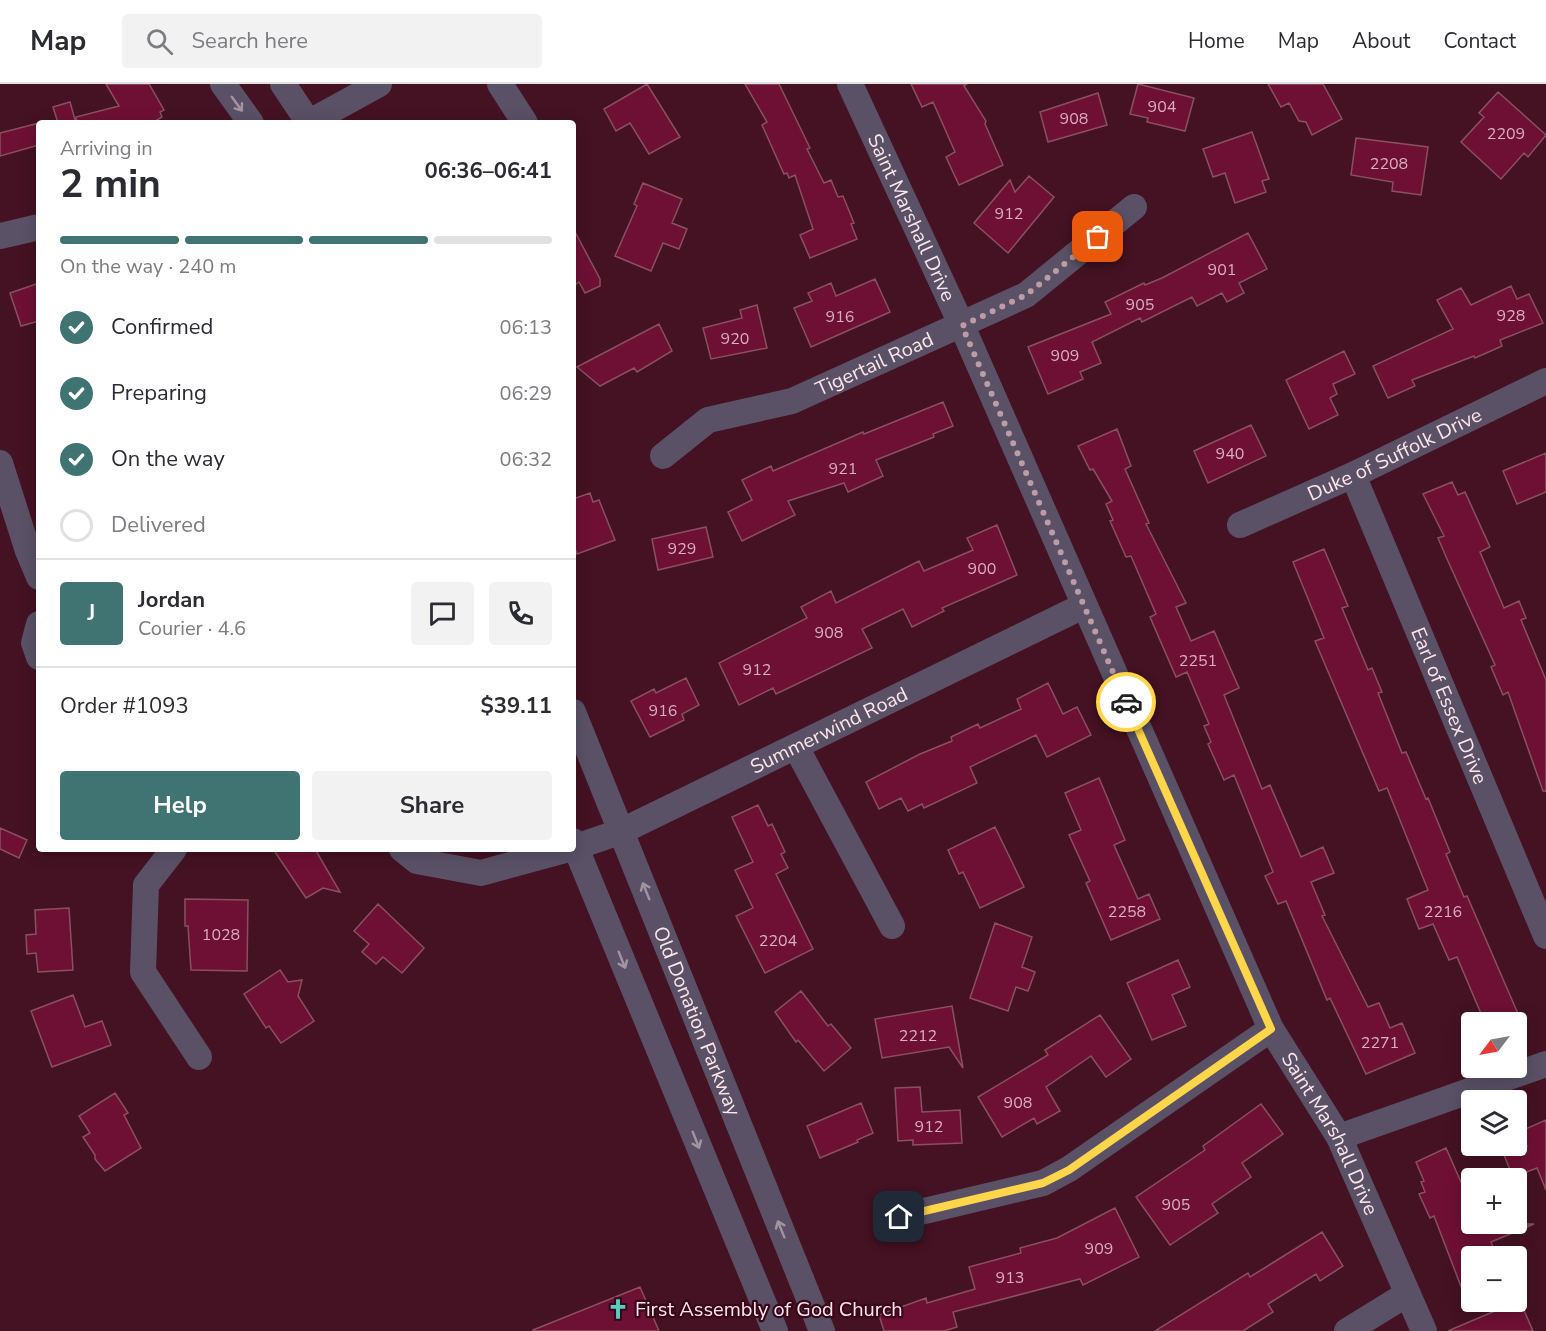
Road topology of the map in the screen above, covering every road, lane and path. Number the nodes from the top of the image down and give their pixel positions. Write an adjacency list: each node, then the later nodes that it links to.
1 (223, 84): 6 (street, one-way to 6)
2 (283, 84): 7 (street)
3 (379, 84): 8 (street)
4 (500, 84): 9 (street)
5 (849, 84): 13 (street, Saint Marshall Drive)
6 (249, 120)
7 (307, 120)
8 (314, 120)
9 (523, 120)
10 (1134, 207): 13 (street, Tigertail Road)
11 (36, 228): 12 (street)
12 (0, 236)
13 (962, 326): 15 (street, Tigertail Road); 20 (street, Saint Marshall Drive)
14 (1546, 381): 17 (street, Duke of Suffolk Drive)
15 (663, 456)
16 (0, 463): 19 (street)
17 (1353, 475): 18 (street, Duke of Suffolk Drive); 30 (street, Earl of Essex Drive)
18 (1240, 525)
19 (36, 570)
20 (1083, 606): 22 (street, Summerwind Road); 31 (street, Saint Marshall Drive)
21 (576, 719): 23 (street, Old Donation Parkway)
22 (796, 747): 23 (street, Summerwind Road); 29 (street)
23 (622, 831): 24 (street, Summerwind Road); 38 (street, Old Donation Parkway, one-way to 23)
24 (576, 845)
25 (172, 852): 32 (street)
26 (406, 852): 27 (street, Summerwind Road)
27 (553, 852)
28 (575, 852): 37 (street, one-way to 37)
29 (892, 926)
30 (1546, 936)
31 (1271, 1029): 34 (street, Saint Marshall Drive); 35 (street)
32 (199, 1057)
33 (1546, 1064): 34 (street)
34 (1339, 1137): 36 (street, Saint Marshall Drive)
35 (899, 1217)
36 (1407, 1294): 39 (street); 40 (street, Saint Marshall Drive)
37 (775, 1331)
38 (822, 1331)
39 (1347, 1331)
40 (1424, 1331)

